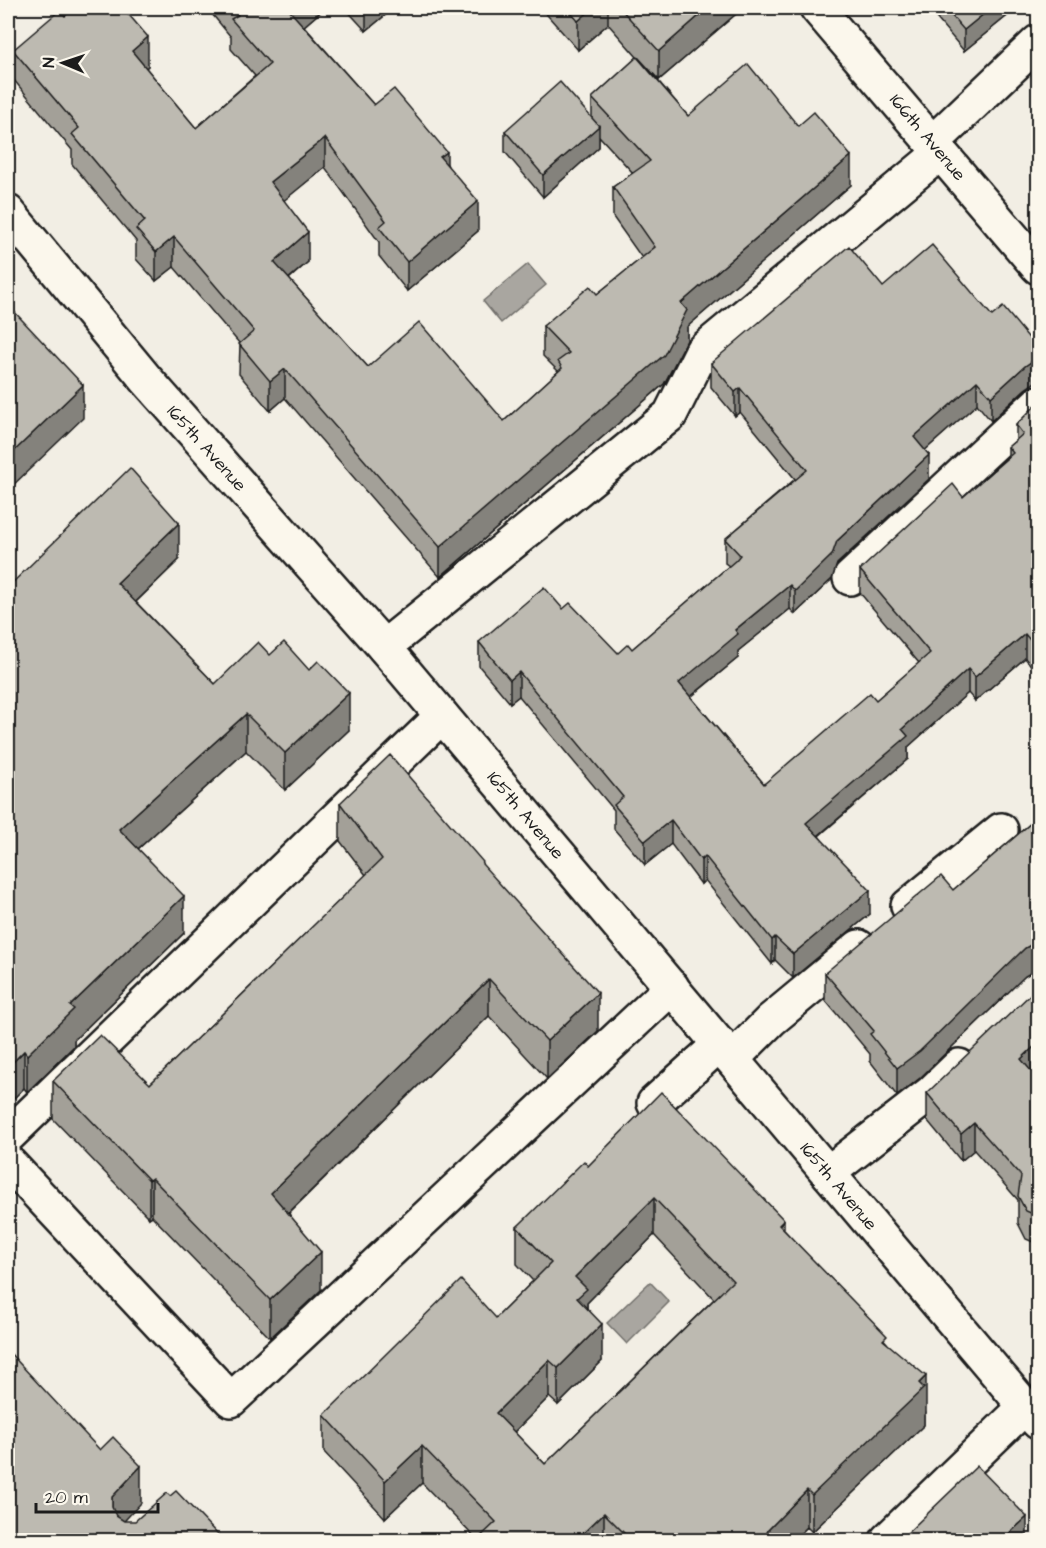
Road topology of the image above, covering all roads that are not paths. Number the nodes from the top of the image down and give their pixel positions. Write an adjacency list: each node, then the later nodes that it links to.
1 (817, 8): 3 (street, 166th Avenue)
2 (1038, 42): 3 (street)
3 (936, 148): 5 (street, 166th Avenue); 8 (street)
4 (8, 212): 8 (street, 165th Avenue)
5 (1038, 267)
6 (1038, 403): 7 (street)
7 (850, 578)
8 (384, 647): 9 (street, 165th Avenue)
9 (442, 716): 11 (street, 165th Avenue); 15 (street)
10 (1001, 830): 13 (street)
11 (672, 987): 13 (street, 165th Avenue); 16 (street)
12 (982, 1044): 17 (street)
13 (726, 1052): 14 (street); 17 (street, 165th Avenue)
14 (654, 1103)
15 (8, 1136)
16 (8, 1162)
17 (828, 1173): 18 (street, 165th Avenue)
18 (1032, 1415): 19 (street)
19 (887, 1540)

